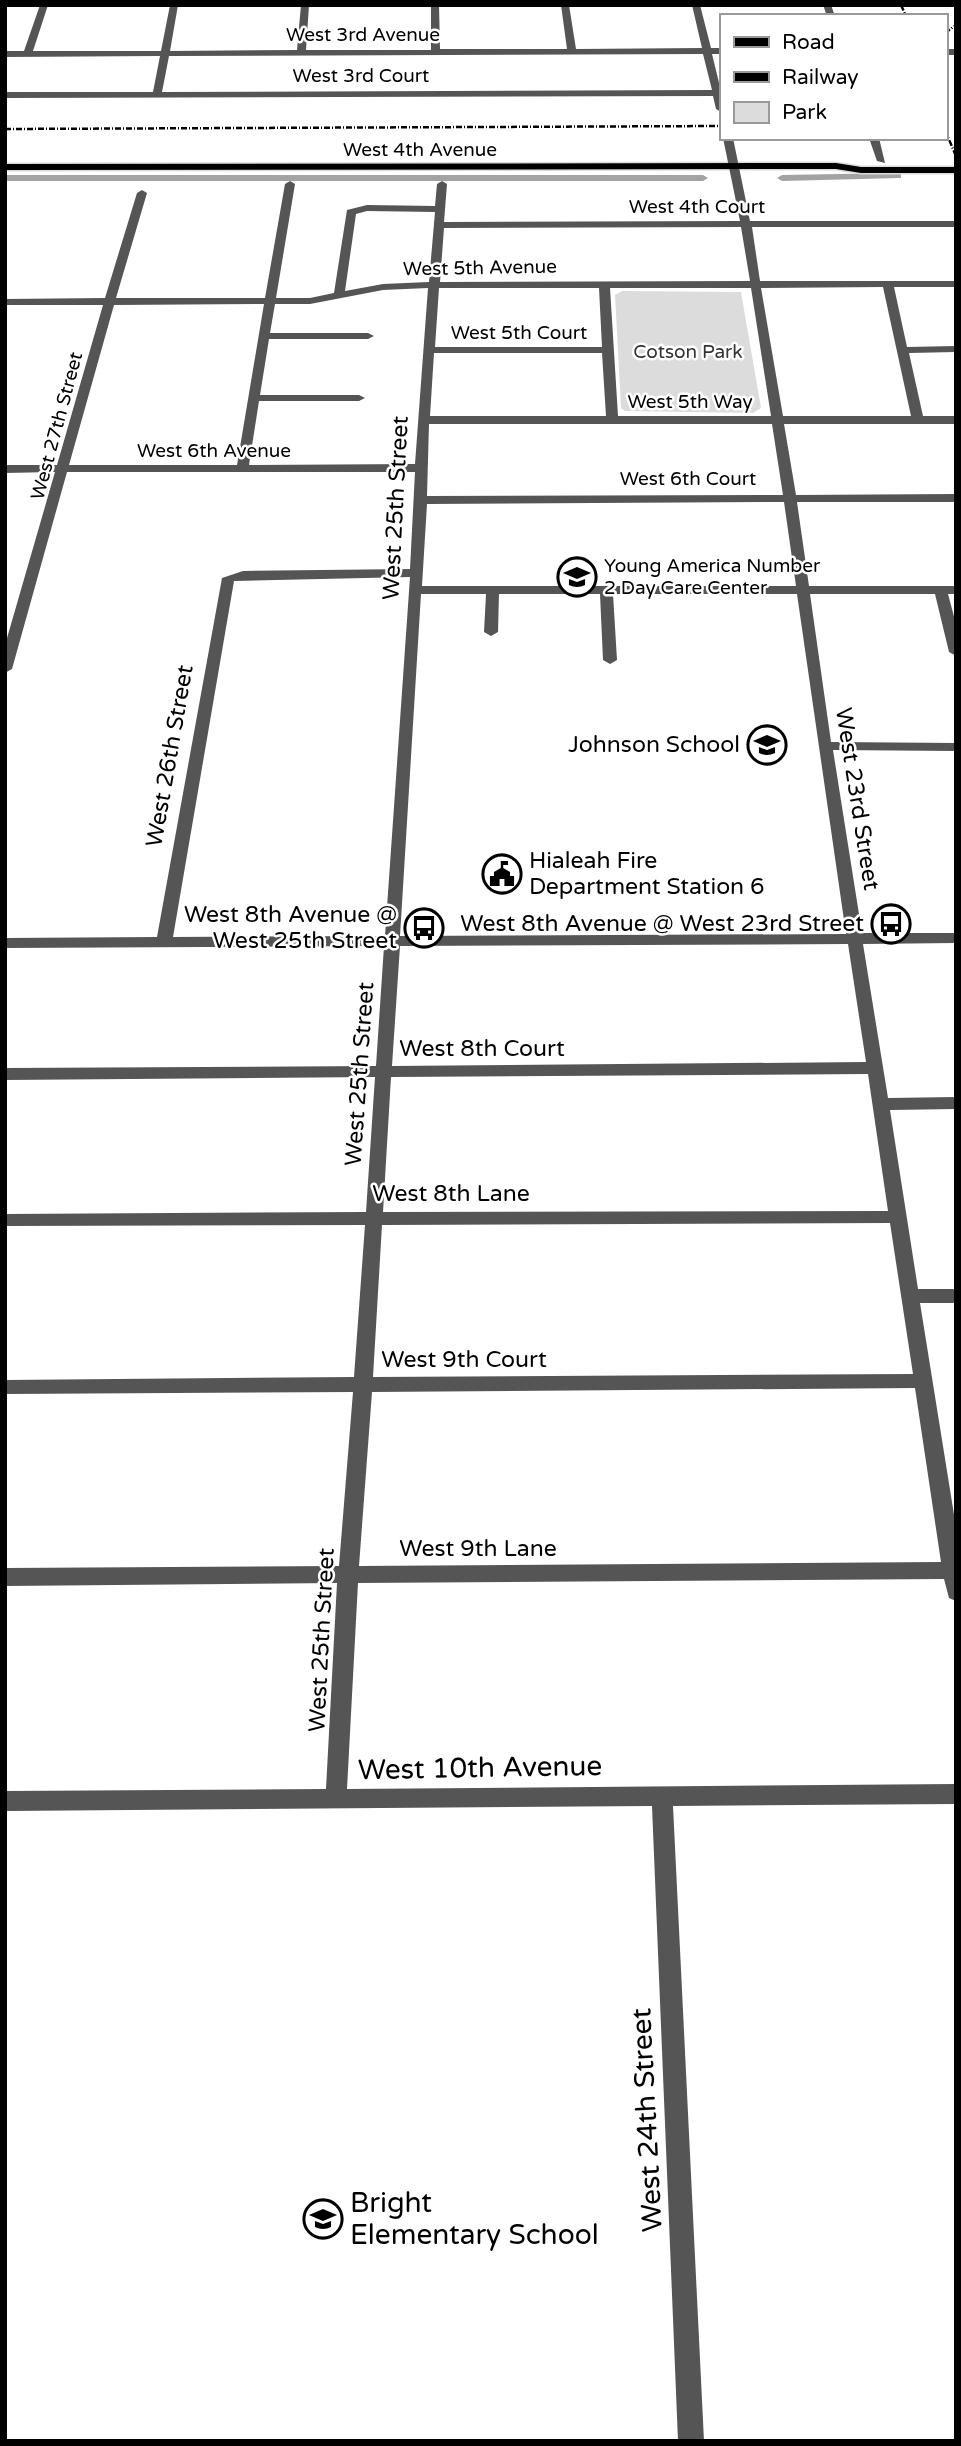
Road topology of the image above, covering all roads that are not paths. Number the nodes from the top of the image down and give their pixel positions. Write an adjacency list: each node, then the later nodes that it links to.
1 (44, 5): 13 (street)
2 (174, 5): 14 (street)
3 (304, 5): 10 (street)
4 (435, 5): 11 (street)
5 (565, 5): 9 (street)
6 (696, 5): 7 (street)
7 (707, 51): 8 (street, West 3rd Avenue); 9 (street, West 3rd Avenue); 15 (street)
8 (720, 51)
9 (572, 52): 11 (street, West 3rd Avenue)
10 (301, 53): 11 (street, West 3rd Avenue); 14 (street, West 3rd Avenue)
11 (436, 53)
12 (5, 54): 13 (street, West 3rd Avenue)
13 (29, 54): 14 (street, West 3rd Avenue)
14 (164, 54): 16 (street)
15 (717, 93): 16 (street, West 3rd Court); 18 (street)
16 (157, 94): 17 (street, West 3rd Court)
17 (5, 95)
18 (720, 105)
19 (728, 140): 23 (street, West 23rd Street)
20 (875, 140): 22 (street)
21 (956, 159): 22 (main road, West 4th Avenue)
22 (882, 161): 24 (main road, West 4th Avenue)
23 (735, 166): 24 (main road, West 4th Avenue); 25 (main road, West 4th Avenue); 32 (street, West 23rd Street)
24 (836, 166): 26 (main road, West 4th Avenue)
25 (5, 167)
26 (956, 170)
27 (290, 184): 39 (street)
28 (442, 184): 30 (street, West 25th Street)
29 (142, 193): 41 (street, West 27th Street)
30 (439, 217): 32 (street, West 4th Court); 35 (street, West 25th Street); 38 (street, West 4th Court)
31 (956, 224): 32 (street, West 4th Court)
32 (746, 225): 37 (street, West 23rd Street)
33 (888, 284): 34 (street, West 5th Avenue); 37 (street, West 5th Avenue); 47 (street)
34 (956, 284)
35 (435, 285): 36 (street, West 5th Avenue); 38 (street, West 5th Avenue); 45 (street, West 25th Street)
36 (604, 285): 37 (street, West 5th Avenue); 46 (street)
37 (755, 285): 51 (street, West 23rd Street)
38 (339, 295): 39 (street, West 5th Avenue)
39 (271, 301): 41 (street, West 5th Avenue); 42 (street)
40 (5, 302): 41 (street, West 5th Avenue)
41 (108, 302): 57 (street, West 27th Street)
42 (265, 336): 43 (street); 48 (street)
43 (368, 336)
44 (956, 349): 47 (street)
45 (430, 350): 46 (street, West 5th Court); 54 (street, West 25th Street)
46 (608, 350): 50 (street)
47 (902, 350): 52 (street)
48 (255, 397): 49 (street); 58 (street)
49 (359, 398)
50 (612, 419): 51 (street, West 5th Way); 54 (street, West 5th Way)
51 (777, 419): 52 (street, West 5th Way); 59 (street, West 23rd Street)
52 (918, 420): 53 (street, West 5th Way)
53 (956, 420)
54 (424, 421): 55 (street, West 25th Street)
55 (423, 468): 58 (street, West 6th Avenue); 61 (street, West 25th Street)
56 (5, 469): 57 (street, West 6th Avenue)
57 (64, 469): 58 (street, West 6th Avenue); 72 (street, West 27th Street)
58 (242, 469)
59 (790, 498): 60 (street, West 6th Court); 61 (street, West 6th Court); 63 (street, West 23rd Street)
60 (956, 498)
61 (421, 500): 62 (street, West 25th Street)
62 (416, 573): 64 (street, West 25th Street); 79 (street, West 26th Street)
63 (803, 589): 66 (street); 67 (street); 73 (street, West 23rd Street)
64 (414, 590): 65 (street); 77 (street, West 25th Street)
65 (493, 590): 66 (street); 69 (street)
66 (606, 590): 71 (street)
67 (941, 590): 68 (street); 70 (street)
68 (956, 590)
69 (491, 632)
70 (956, 652)
71 (610, 660)
72 (5, 668)
73 (825, 746): 74 (street); 75 (street, West 23rd Street)
74 (956, 747)
75 (856, 938): 76 (street); 77 (street); 80 (street, West 23rd Street)
76 (956, 938)
77 (392, 942): 79 (street); 81 (street, West 25th Street)
78 (5, 943): 79 (street)
79 (164, 943)
80 (874, 1068): 81 (street, West 8th Court); 84 (street, West 23rd Street)
81 (382, 1072): 82 (street, West 8th Court); 86 (street, West 25th Street)
82 (5, 1074)
83 (956, 1103): 84 (street)
84 (880, 1104): 85 (street, West 23rd Street)
85 (897, 1217): 86 (street, West 8th Lane); 88 (street, West 23rd Street)
86 (374, 1219): 87 (street, West 8th Lane); 91 (street, West 25th Street)
87 (5, 1220)
88 (909, 1296): 89 (street); 90 (street, West 23rd Street)
89 (956, 1296)
90 (922, 1381): 91 (street, West 9th Court); 93 (street, West 23rd Street)
91 (363, 1385): 92 (street, West 9th Court); 94 (street, West 25th Street)
92 (5, 1387)
93 (952, 1570): 94 (street, West 9th Lane); 96 (street, West 23rd Street)
94 (348, 1574): 95 (street, West 9th Lane); 99 (street, West 25th Street)
95 (5, 1577)
96 (956, 1592)
97 (956, 1794): 98 (street, West 10th Avenue)
98 (662, 1796): 99 (street, West 10th Avenue); 101 (street, West 24th Street)
99 (336, 1800): 100 (street, West 10th Avenue)
100 (6, 1803)
101 (691, 2441)

